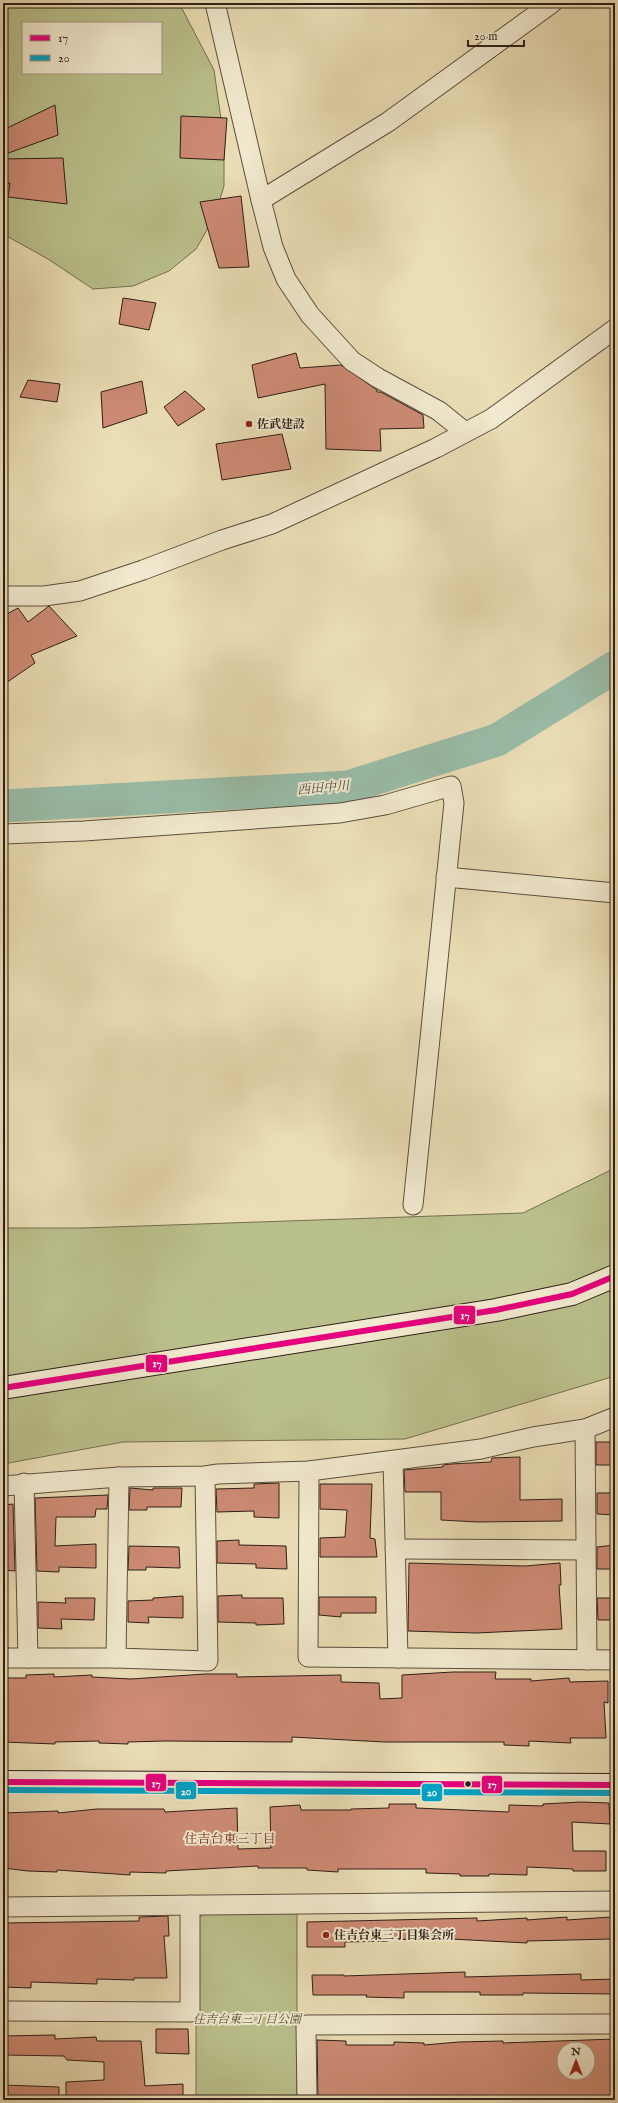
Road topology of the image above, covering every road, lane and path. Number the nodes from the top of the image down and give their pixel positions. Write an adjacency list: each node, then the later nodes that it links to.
1 (215, 3): 3 (street)
2 (552, 3): 3 (street)
3 (261, 200): 5 (street)
4 (615, 329): 5 (street)
5 (465, 432): 6 (street)
6 (3, 596)
7 (3, 834): 8 (street)
8 (446, 877): 9 (street); 10 (street)
9 (615, 892)
10 (414, 1205)
11 (615, 1276): 12 (street)
12 (3, 1388)
13 (615, 1417): 14 (street)
14 (585, 1429): 15 (street); 22 (street)
15 (392, 1461): 16 (street); 21 (street)
16 (310, 1471): 17 (street); 26 (street)
17 (206, 1476): 18 (street); 25 (street)
18 (119, 1477): 19 (street); 25 (street)
19 (24, 1483): 20 (street); 24 (street)
20 (3, 1486)
21 (395, 1549): 22 (street); 26 (street)
22 (585, 1550): 27 (street)
23 (3, 1658): 24 (street)
24 (28, 1658): 25 (street)
25 (116, 1658)
26 (398, 1658): 27 (street)
27 (587, 1660): 28 (street)
28 (615, 1660)
29 (3, 1782): 30 (street)
30 (615, 1785)
31 (615, 1901): 32 (street)
32 (190, 1905): 33 (street); 34 (street)
33 (3, 1907)
34 (3, 2011)
35 (615, 2024): 36 (street)
36 (307, 2100)

